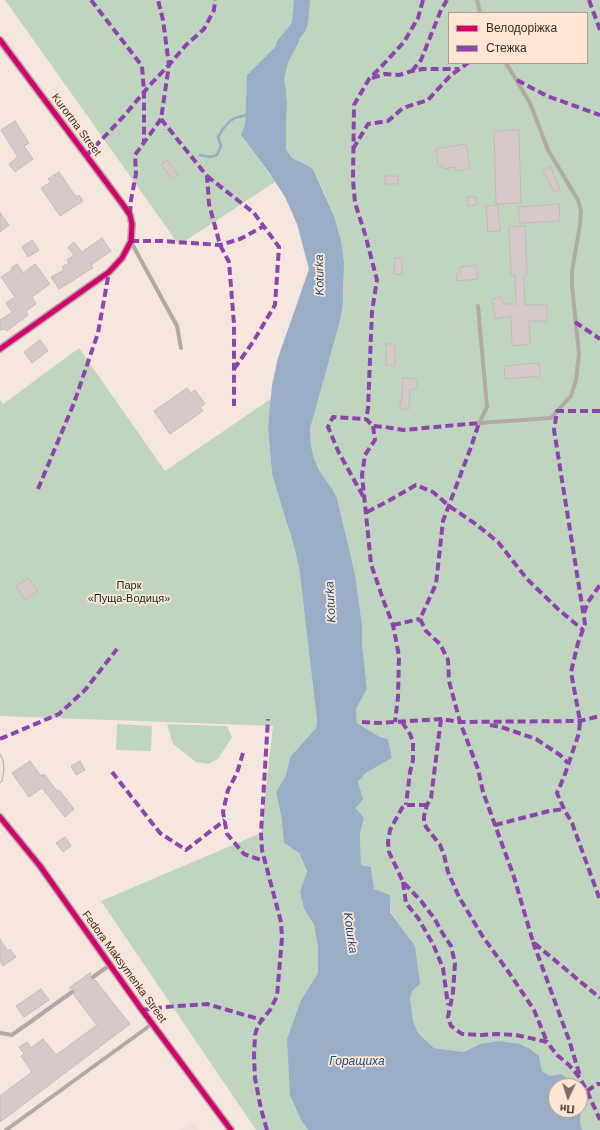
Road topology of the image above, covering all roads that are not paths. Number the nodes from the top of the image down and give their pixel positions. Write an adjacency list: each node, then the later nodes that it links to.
1 (476, 0): 2 (lane)
2 (480, 12)
3 (0, 40): 5 (street, Kurortna Street)
4 (507, 64): 6 (lane)
5 (131, 241): 7 (lane); 8 (street)
6 (478, 306)
7 (181, 348)
8 (0, 349)
9 (0, 817): 10 (street, Fedora Maksymenka Street)
10 (110, 965): 11 (lane); 13 (street, Fedora Maksymenka Street)
11 (93, 977)
12 (72, 992): 14 (lane)
13 (152, 1023): 15 (lane); 16 (street, Fedora Maksymenka Street)
14 (0, 1033)
15 (6, 1130)
16 (231, 1130)

